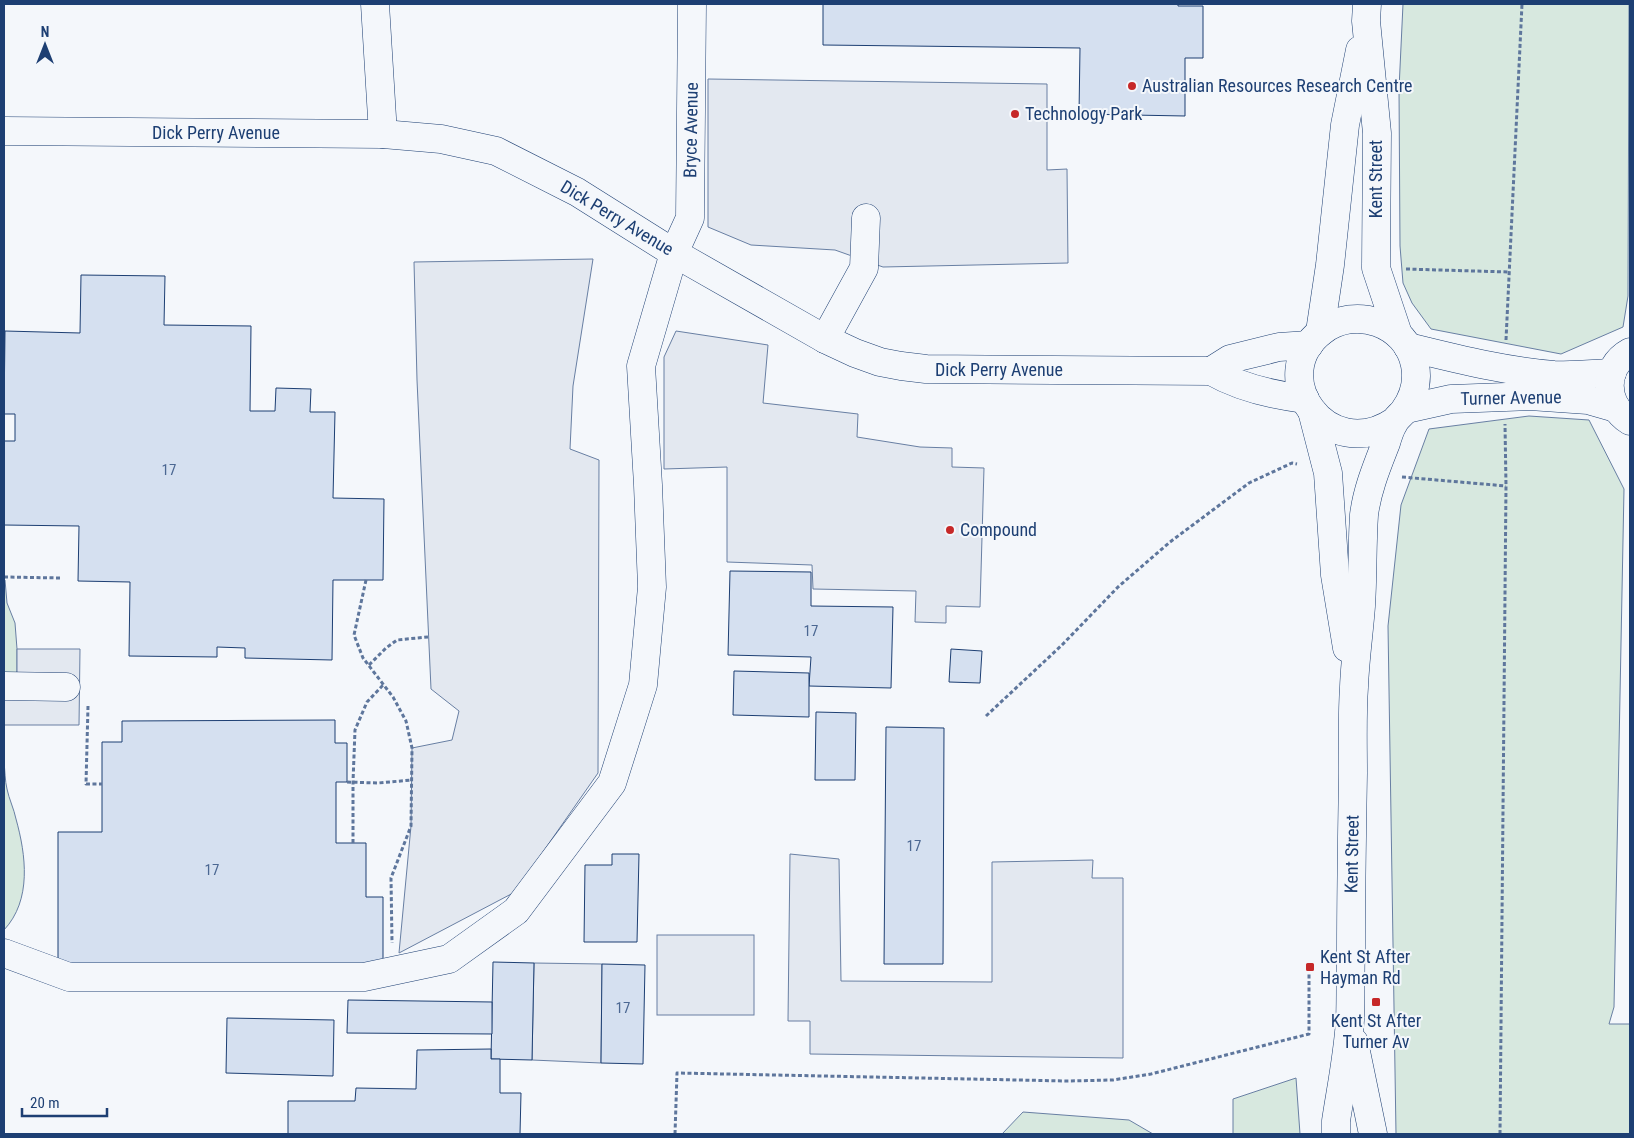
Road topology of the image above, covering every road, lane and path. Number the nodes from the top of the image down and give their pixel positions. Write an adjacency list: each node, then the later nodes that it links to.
1 (375, 4): 6 (street)
2 (692, 4): 8 (street, Bryce Avenue)
3 (1522, 4): 10 (path)
4 (1366, 12): 9 (street, Kent Street); 12 (street, Kent Street)
5 (4, 131): 6 (street, Dick Perry Avenue)
6 (383, 134): 8 (street, Dick Perry Avenue)
7 (866, 218): 11 (street)
8 (674, 253): 11 (street, Dick Perry Avenue); 39 (street, Bryce Avenue)
9 (1376, 268): 10 (path); 13 (street, Kent Street)
10 (1508, 272): 15 (path)
11 (825, 339): 16 (street, Dick Perry Avenue)
12 (1315, 339): 13 (street); 16 (street); 19 (street)
13 (1403, 340): 15 (street, Turner Avenue); 20 (street)
14 (1630, 352): 17 (street)
15 (1505, 369): 17 (street, Turner Avenue)
16 (1211, 371): 19 (street, Dick Perry Avenue)
17 (1612, 373): 21 (street)
18 (1504, 397): 20 (street, Turner Avenue); 21 (street, Turner Avenue); 45 (path)
19 (1308, 405): 20 (street); 30 (street, Kent Street)
20 (1400, 415): 30 (street, Kent Street)
21 (1623, 415)
22 (1292, 463): 32 (path)
23 (4, 577): 24 (path)
24 (61, 578)
25 (366, 580): 27 (path)
26 (428, 637): 27 (path)
27 (369, 666): 28 (path)
28 (384, 684): 33 (path); 35 (path)
29 (4, 686): 31 (street)
30 (1354, 687): 41 (street, Kent Street)
31 (77, 694): 36 (path)
32 (986, 716)
33 (412, 780): 35 (path); 39 (path)
34 (347, 782): 35 (path)
35 (353, 782): 37 (path)
36 (102, 784)
37 (353, 843)
38 (4, 953): 39 (street, Bryce Avenue)
39 (386, 972)
40 (1308, 973): 42 (path)
41 (1350, 1021): 43 (street, Kent Street); 44 (street, Kent Street)
42 (675, 1134)
43 (1336, 1134)
44 (1373, 1134)
45 (1500, 1134)

